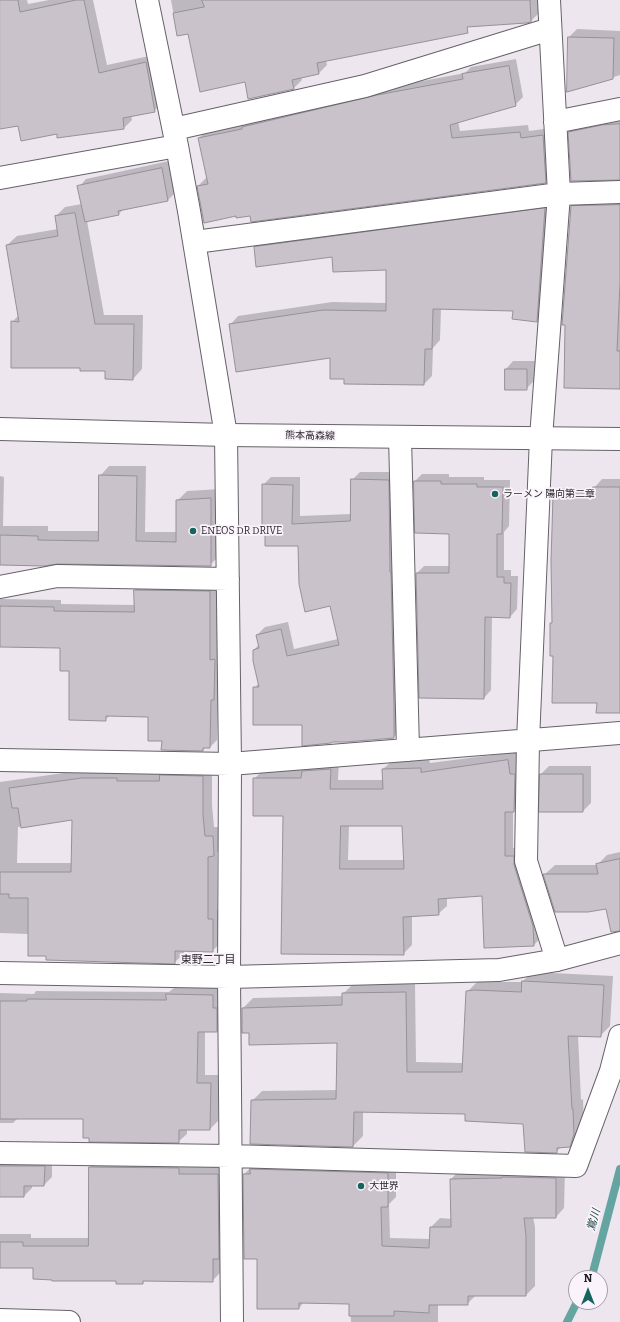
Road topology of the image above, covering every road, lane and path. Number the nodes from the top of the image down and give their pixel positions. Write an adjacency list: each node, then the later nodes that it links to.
1 (147, 0): 6 (street)
2 (549, 0): 3 (street)
3 (550, 29): 5 (street); 6 (street)
4 (620, 109): 5 (street)
5 (555, 122): 9 (street)
6 (176, 138): 7 (street); 10 (street)
7 (0, 178)
8 (620, 192): 9 (street)
9 (558, 194): 10 (street); 14 (street)
10 (195, 242): 12 (street)
11 (0, 429): 12 (street, 熊本高森線)
12 (226, 435): 13 (street, 熊本高森線); 16 (street)
13 (400, 437): 14 (street, 熊本高森線); 20 (street)
14 (541, 438): 15 (street, 熊本高森線); 19 (street)
15 (620, 438)
16 (228, 579): 17 (street); 22 (street)
17 (0, 587)
18 (620, 733): 19 (street)
19 (528, 741): 20 (street); 24 (street)
20 (408, 750): 22 (street)
21 (0, 760): 22 (street)
22 (230, 764): 26 (street)
23 (620, 943): 24 (street)
24 (557, 960): 26 (street)
25 (0, 973): 26 (street)
26 (229, 977): 29 (street)
27 (620, 1036): 29 (street)
28 (0, 1152): 29 (street)
29 (231, 1156): 32 (street)
30 (13, 1321): 31 (street)
31 (69, 1322)
32 (232, 1322)

